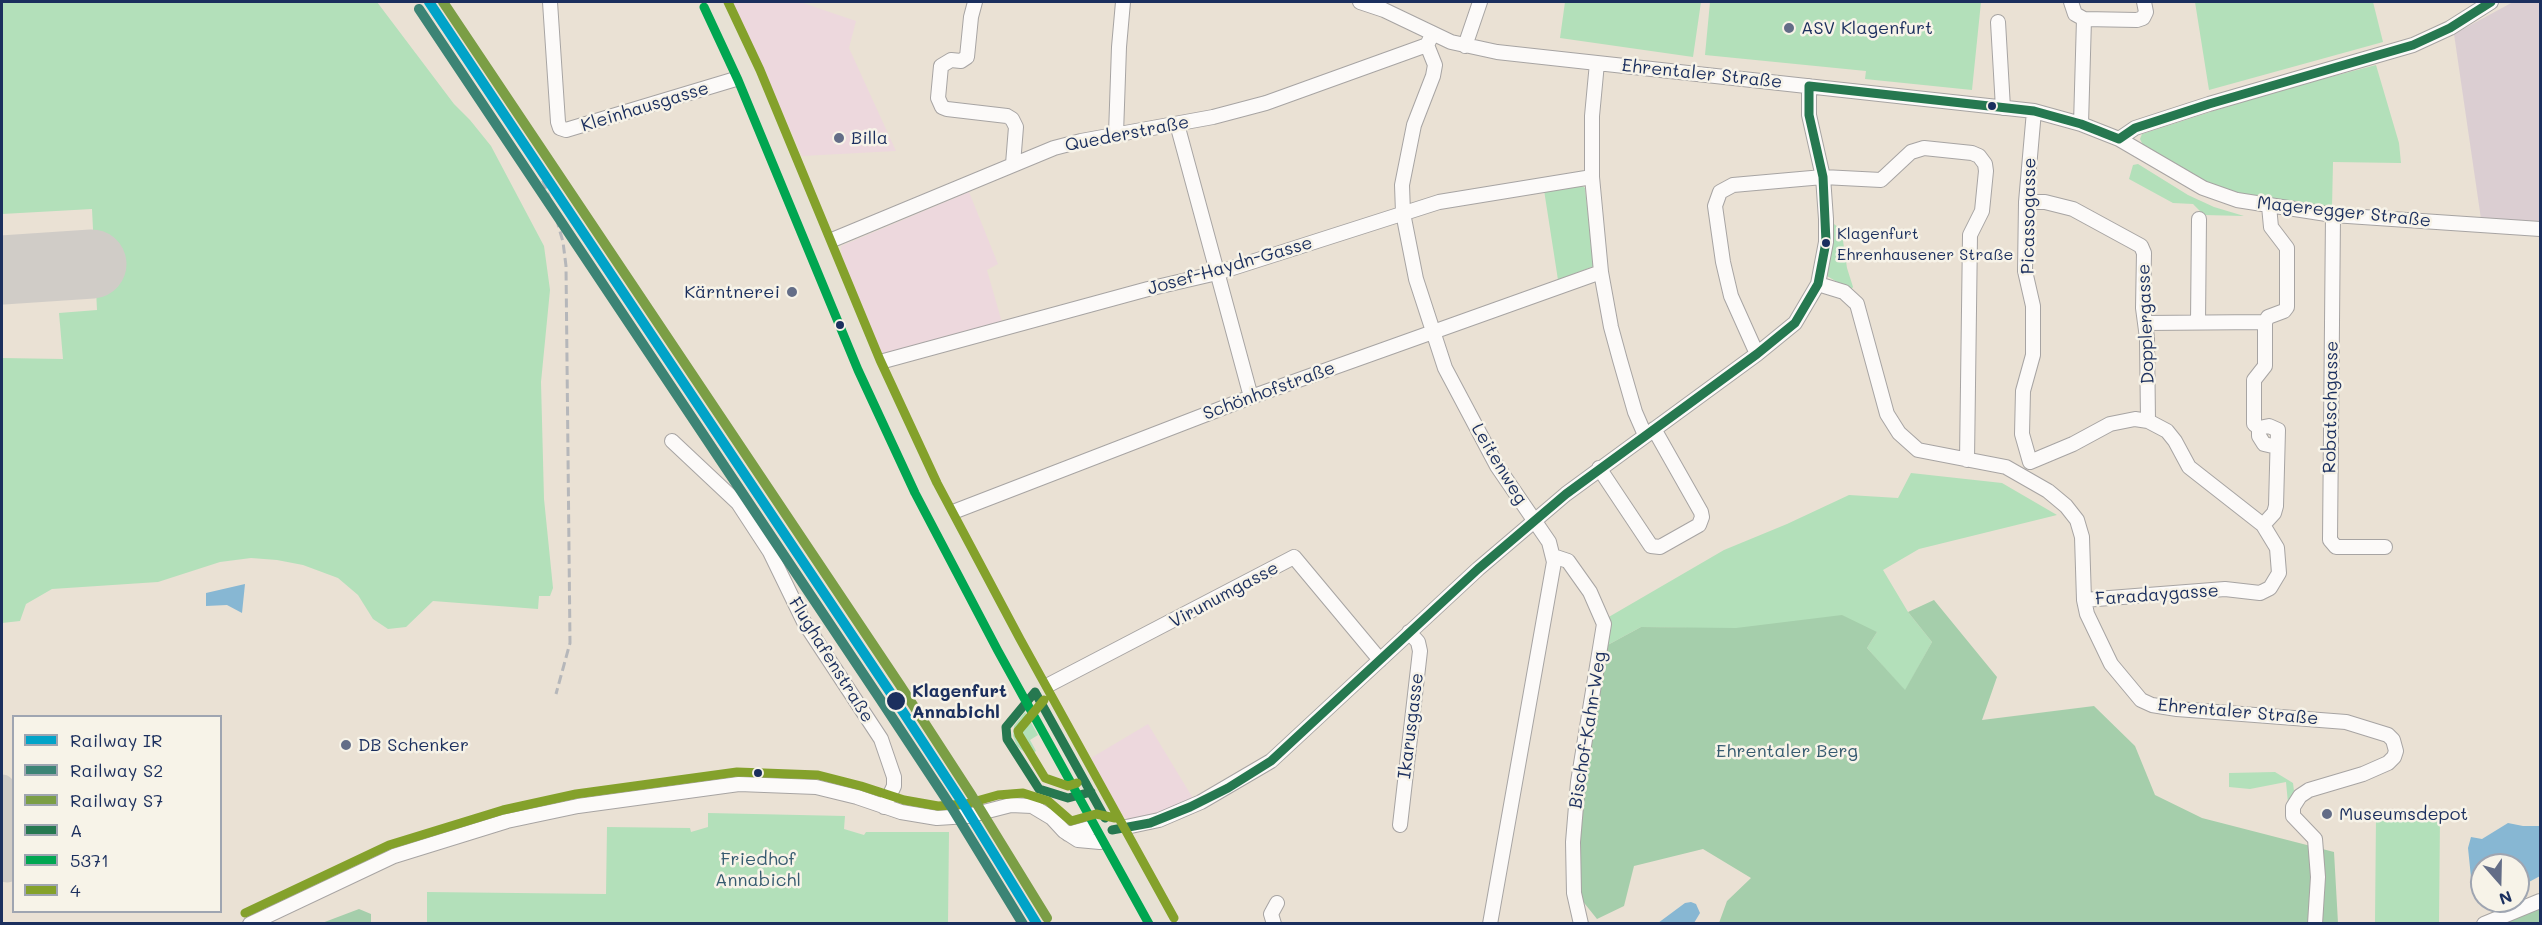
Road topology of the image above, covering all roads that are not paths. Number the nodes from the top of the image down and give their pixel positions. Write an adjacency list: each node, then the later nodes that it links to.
1 (550, 2): 15 (street, Kleinhausgasse)
2 (715, 2): 15 (main road)
3 (975, 2): 23 (street)
4 (1123, 2): 21 (street)
5 (1360, 2): 12 (street, Ehrentaler Straße)
6 (1480, 2): 13 (street)
7 (2071, 2): 10 (street)
8 (2145, 2): 10 (street)
9 (2491, 2): 22 (street)
10 (2084, 19): 20 (street)
11 (1998, 21): 17 (street)
12 (1430, 39): 13 (street, Ehrentaler Straße); 19 (street, Quederstraße); 28 (street, Leitenweg)
13 (1465, 46): 14 (street, Ehrentaler Straße)
14 (1597, 63): 16 (street, Ehrentaler Straße); 24 (street)
15 (749, 75): 32 (main road)
16 (1809, 86): 17 (street, Mageregger Straße); 25 (street)
17 (2003, 108): 18 (street, Mageregger Straße)
18 (2034, 111): 20 (street, Mageregger Straße); 26 (street, Picassogasse)
19 (1177, 124): 21 (street, Quederstraße); 34 (street)
20 (2081, 124): 22 (street, Mageregger Straße)
21 (1116, 134): 23 (street, Quederstraße)
22 (2119, 139): 27 (street, Mageregger Straße)
23 (1013, 164): 32 (street, Quederstraße)
24 (1592, 177): 28 (street, Josef-Haydn-Gasse); 33 (street)
25 (1823, 177): 35 (street); 40 (street); 46 (street)
26 (2026, 202): 38 (street, Dopplergasse); 47 (street, Picassogasse)
27 (2269, 206): 29 (street, Mageregger Straße); 37 (street)
28 (1403, 213): 34 (street, Josef-Haydn-Gasse); 39 (street, Leitenweg)
29 (2333, 215): 31 (street, Mageregger Straße); 53 (street, Robatschgasse)
30 (2199, 219): 36 (street)
31 (2541, 229)
32 (820, 245): 41 (main road)
33 (1601, 272): 39 (street, Schönhofstraße); 44 (street)
34 (1217, 273): 41 (street, Josef-Haydn-Gasse); 42 (street)
35 (1818, 284): 40 (street); 46 (street, Ehrentaler Straße)
36 (2198, 322): 37 (street); 38 (street)
37 (2265, 322): 52 (street)
38 (2146, 323): 43 (street, Dopplergasse)
39 (1432, 331): 42 (street, Schönhofstraße); 51 (street, Leitenweg)
40 (1757, 354): 44 (street)
41 (869, 365): 50 (main road)
42 (1251, 397): 50 (street, Schönhofstraße)
43 (2148, 421): 47 (street); 52 (street, Faradaygasse)
44 (1650, 432): 48 (street); 48 (street)
45 (672, 441): 59 (street, Flughafenstraße)
46 (1967, 460): 49 (street, Ehrentaler Straße)
47 (2030, 462): 49 (street)
48 (1599, 468): 51 (street)
49 (2021, 474): 55 (street, Ehrentaler Straße)
50 (940, 517): 58 (main road)
51 (1535, 521): 54 (street, Leitenweg); 56 (street)
52 (2263, 525): 55 (street, Faradaygasse)
53 (2385, 547)
54 (1553, 556): 67 (street); 68 (street, Bischof-Kahn-Weg)
55 (2084, 600): 69 (street, Ehrentaler Straße)
56 (1409, 632): 57 (street); 60 (street, Ikarusgasse)
57 (1380, 660): 58 (street, Virunumgasse); 61 (street)
58 (1035, 692): 61 (main road)
59 (884, 807): 61 (street); 64 (street)
60 (1400, 825)
61 (1112, 830): 65 (main road)
62 (2541, 901): 70 (street)
63 (1277, 903): 66 (street)
64 (250, 924)
65 (1163, 924)
66 (1274, 924)
67 (1490, 924)
68 (1581, 924)
69 (2314, 924)
70 (2484, 924)

